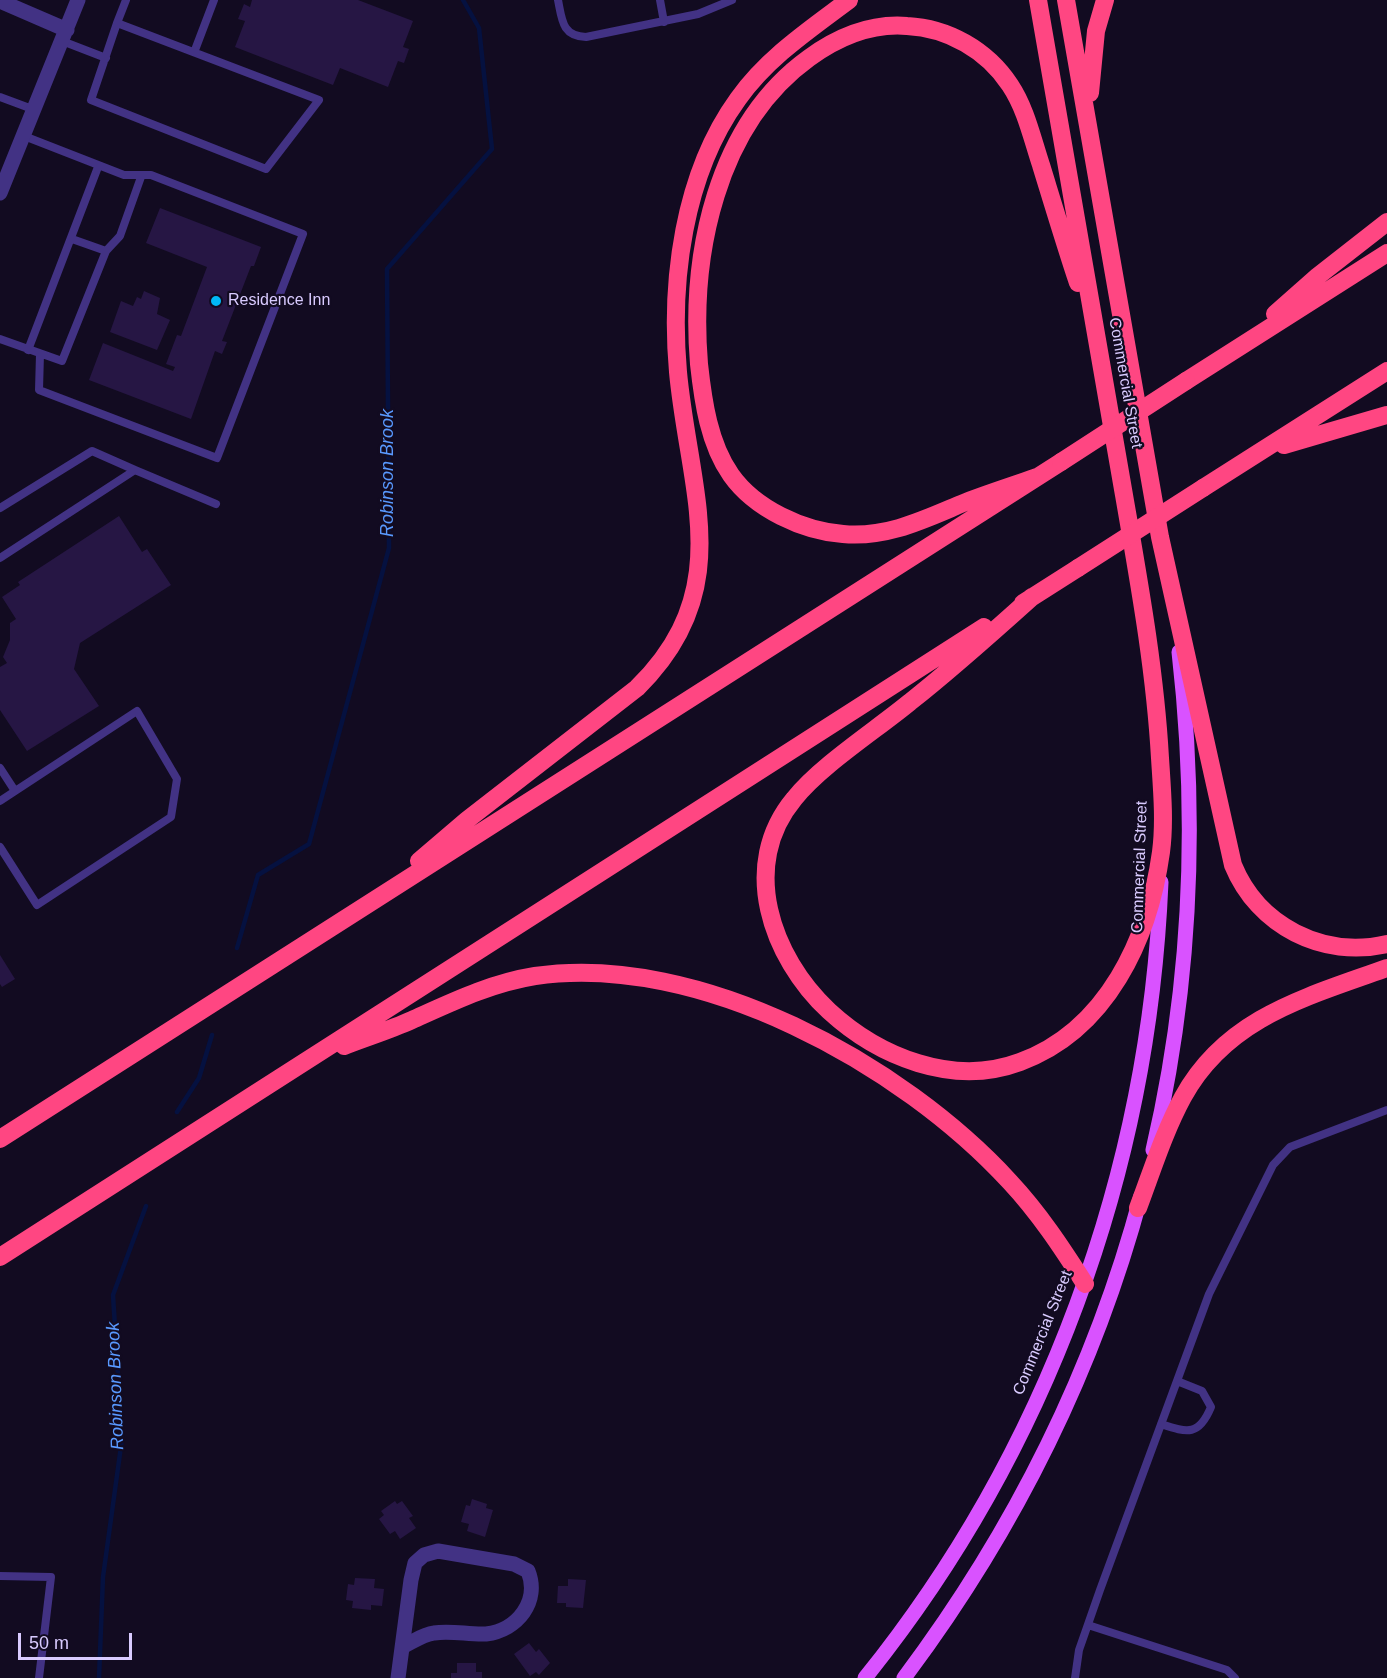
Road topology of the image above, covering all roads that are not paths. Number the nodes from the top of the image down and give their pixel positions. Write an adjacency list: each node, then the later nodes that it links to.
1 (78, 0): 14 (street)
2 (126, 0): 13 (lane)
3 (213, 0): 15 (lane)
4 (558, 0): 12 (lane)
5 (660, 0): 12 (lane)
6 (732, 0): 12 (lane)
7 (849, 0): 48 (highway)
8 (1038, 0): 32 (highway, Commercial Street)
9 (1066, 0): 20 (highway, Commercial Street)
10 (1105, 0): 20 (highway)
11 (0, 1): 14 (street)
12 (664, 22)
13 (117, 23): 15 (lane); 16 (lane)
14 (64, 36): 16 (lane); 18 (street)
15 (195, 50): 16 (lane)
16 (106, 58)
17 (0, 97): 18 (lane)
18 (35, 110): 19 (street)
19 (24, 136): 21 (lane); 23 (street)
20 (1094, 158): 40 (highway, Commercial Street)
21 (98, 167): 22 (lane); 25 (lane)
22 (141, 177): 26 (lane); 31 (lane)
23 (0, 193)
24 (1387, 222): 29 (highway)
25 (72, 239): 26 (lane); 30 (lane)
26 (106, 251): 31 (lane)
27 (1387, 253): 29 (highway)
28 (0, 339): 30 (lane)
29 (1236, 349): 37 (highway, bridge)
30 (28, 350): 31 (lane)
31 (40, 354)
32 (1100, 354): 37 (highway); 47 (highway, Commercial Street)
33 (1387, 371): 35 (highway)
34 (1387, 415): 35 (highway)
35 (1259, 452): 42 (highway, bridge)
36 (135, 470): 38 (lane); 39 (lane); 41 (lane)
37 (1037, 477): 48 (highway)
38 (216, 504)
39 (0, 508)
40 (1160, 537): 49 (highway); 54 (main road, Commercial Street)
41 (0, 558)
42 (1032, 597): 47 (highway); 51 (highway)
43 (0, 768): 44 (lane)
44 (15, 791): 45 (lane); 46 (lane)
45 (0, 801)
46 (0, 847)
47 (1161, 849): 56 (main road, Commercial Street)
48 (370, 903): 53 (highway)
49 (1387, 944)
50 (1387, 969): 54 (highway)
51 (309, 1059): 55 (highway); 56 (highway)
52 (1387, 1110): 57 (lane)
53 (0, 1139)
54 (1138, 1208): 65 (main road, Commercial Street)
55 (0, 1257)
56 (1085, 1284): 64 (main road, Commercial Street)
57 (1177, 1381): 58 (lane); 58 (lane)
58 (1161, 1424): 60 (lane)
59 (0, 1576): 62 (lane)
60 (1088, 1625): 66 (lane); 67 (lane)
61 (404, 1646): 61 (street); 63 (street)
62 (39, 1678)
63 (398, 1678)
64 (865, 1678)
65 (904, 1678)
66 (1075, 1678)
67 (1235, 1678)

